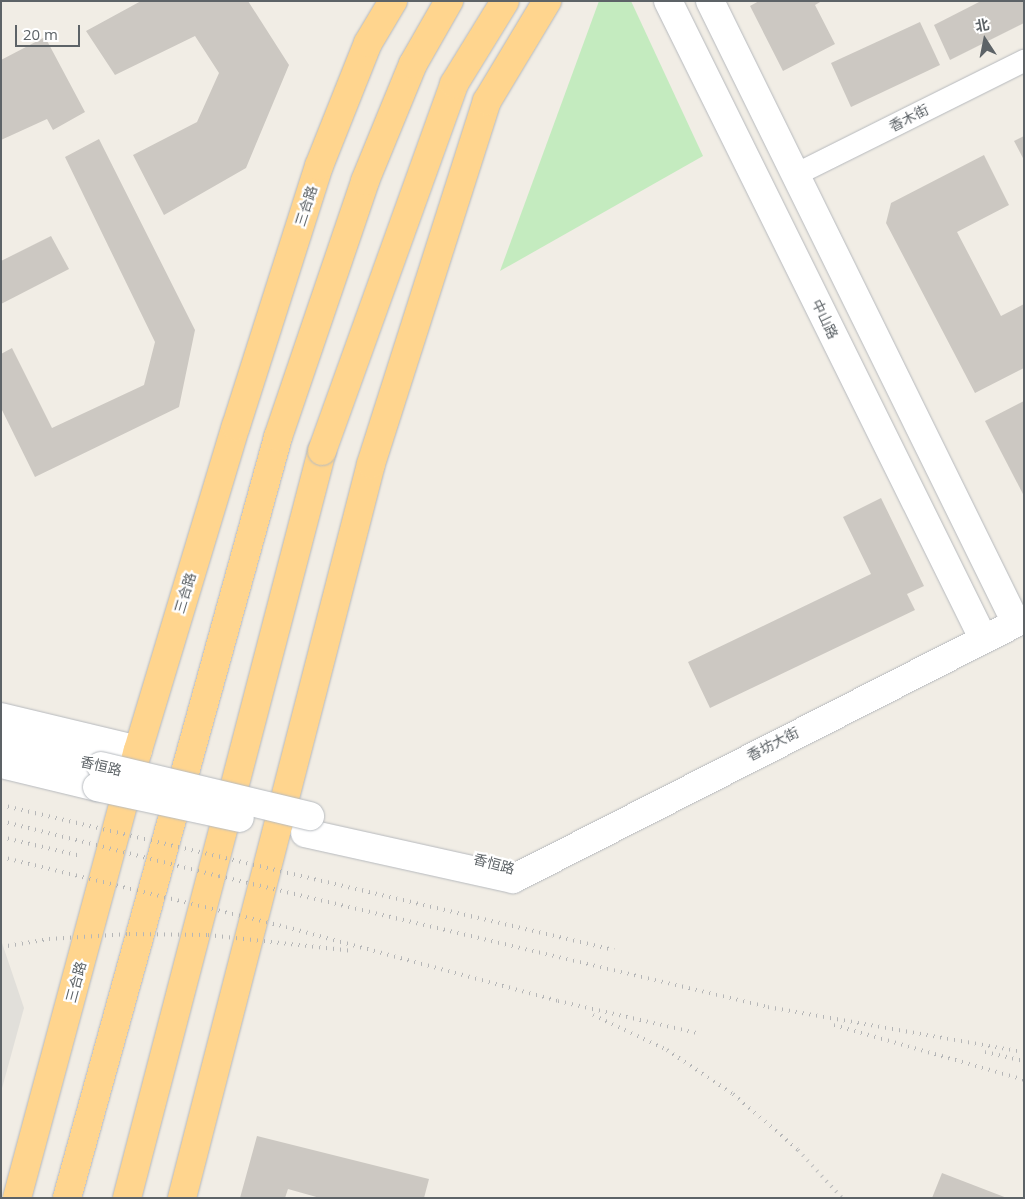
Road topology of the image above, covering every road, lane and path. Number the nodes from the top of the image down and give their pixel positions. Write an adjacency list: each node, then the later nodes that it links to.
1 (393, 1): 15 (highway, 三合路)
2 (449, 1): 20 (highway)
3 (491, 1): 8 (highway)
4 (505, 1): 21 (highway, bridge)
5 (547, 1): 8 (highway)
6 (668, 1): 12 (main road, 中山路)
7 (710, 1): 10 (main road)
8 (531, 25): 22 (highway)
9 (1024, 61): 10 (street, 香木街)
10 (795, 175): 11 (main road)
11 (1020, 621): 12 (main road, 香坊大街)
12 (982, 638): 18 (main road, 香坊大街)
13 (1, 717): 15 (main road)
14 (1, 742): 17 (main road, 香恒路)
15 (138, 750): 19 (highway, 三合路)
16 (1, 764): 17 (main road, 香恒路)
17 (99, 776): 18 (main road, 香恒路, bridge)
18 (524, 871)
19 (17, 1198)
20 (67, 1198)
21 (127, 1198)
22 (182, 1198)

